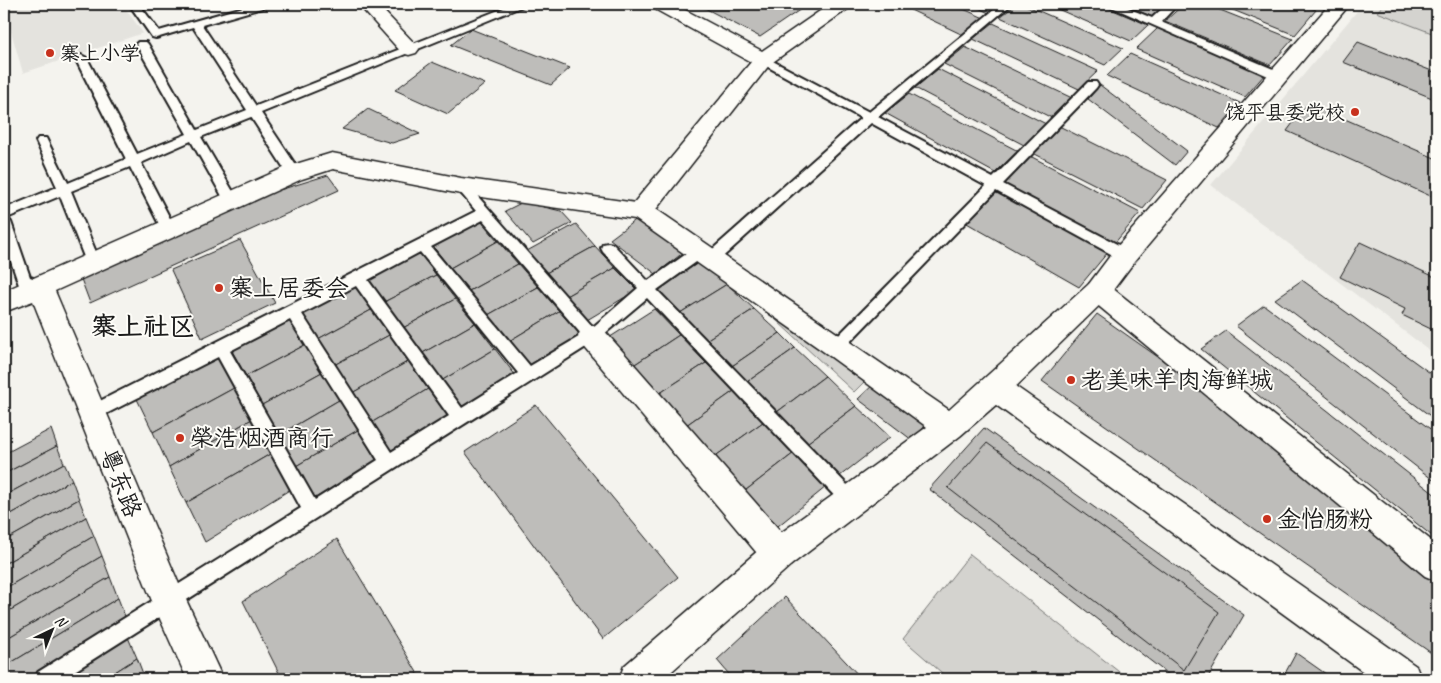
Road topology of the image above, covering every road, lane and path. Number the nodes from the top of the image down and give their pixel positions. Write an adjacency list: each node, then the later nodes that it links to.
1 (134, 4): 14 (lane)
2 (213, 4): 12 (lane)
3 (265, 4): 12 (lane)
4 (367, 4): 16 (street)
5 (523, 4): 16 (lane)
6 (660, 4): 18 (street)
7 (842, 4): 18 (street)
8 (1007, 4): 22 (lane)
9 (1110, 4): 13 (lane)
10 (1173, 4): 13 (lane)
11 (1340, 4): 19 (street)
12 (224, 15): 14 (lane)
13 (1154, 22): 19 (lane)
14 (196, 23): 21 (lane)
15 (142, 44): 23 (lane)
16 (408, 49): 21 (lane)
17 (81, 58): 25 (lane)
18 (763, 60): 22 (lane); 31 (street)
19 (1278, 76): 39 (street)
20 (1092, 85): 27 (lane)
21 (254, 111): 23 (lane); 26 (lane)
22 (870, 117): 27 (lane); 38 (lane)
23 (195, 135): 25 (lane); 30 (lane)
24 (42, 141): 29 (lane)
25 (135, 160): 29 (lane); 35 (lane)
26 (294, 173): 28 (street); 30 (street)
27 (994, 184): 39 (lane); 48 (lane)
28 (461, 186): 31 (street); 32 (lane)
29 (64, 189): 33 (lane); 40 (lane)
30 (231, 200): 35 (street)
31 (641, 211): 38 (street)
32 (484, 213): 36 (lane); 47 (lane)
33 (4, 214)
34 (4, 222): 42 (lane)
35 (168, 228): 40 (street)
36 (422, 245): 41 (lane); 50 (lane)
37 (608, 248): 43 (lane)
38 (706, 255): 43 (lane); 48 (street)
39 (1125, 255): 44 (street)
40 (93, 262): 42 (street)
41 (358, 277): 46 (lane); 53 (lane)
42 (40, 286): 45 (street); 52 (street, 粤东路)
43 (648, 289): 47 (lane); 56 (lane)
44 (1098, 291): 51 (street); 59 (street)
45 (4, 302)
46 (293, 312): 49 (lane); 55 (lane)
47 (592, 336): 50 (lane); 58 (street)
48 (837, 346): 54 (street)
49 (221, 348): 52 (lane); 57 (lane)
50 (528, 375): 53 (lane)
51 (995, 388): 54 (street); 64 (street)
52 (92, 414): 60 (street, 粤东路)
53 (460, 418): 55 (lane)
54 (950, 427): 56 (street)
55 (389, 463): 57 (lane)
56 (850, 500): 58 (street)
57 (312, 511): 60 (lane)
58 (779, 554): 63 (street)
59 (1437, 565)
60 (169, 601): 61 (lane); 62 (street, 粤东路)
61 (45, 679)
62 (205, 679)
63 (637, 679)
64 (1403, 679)

